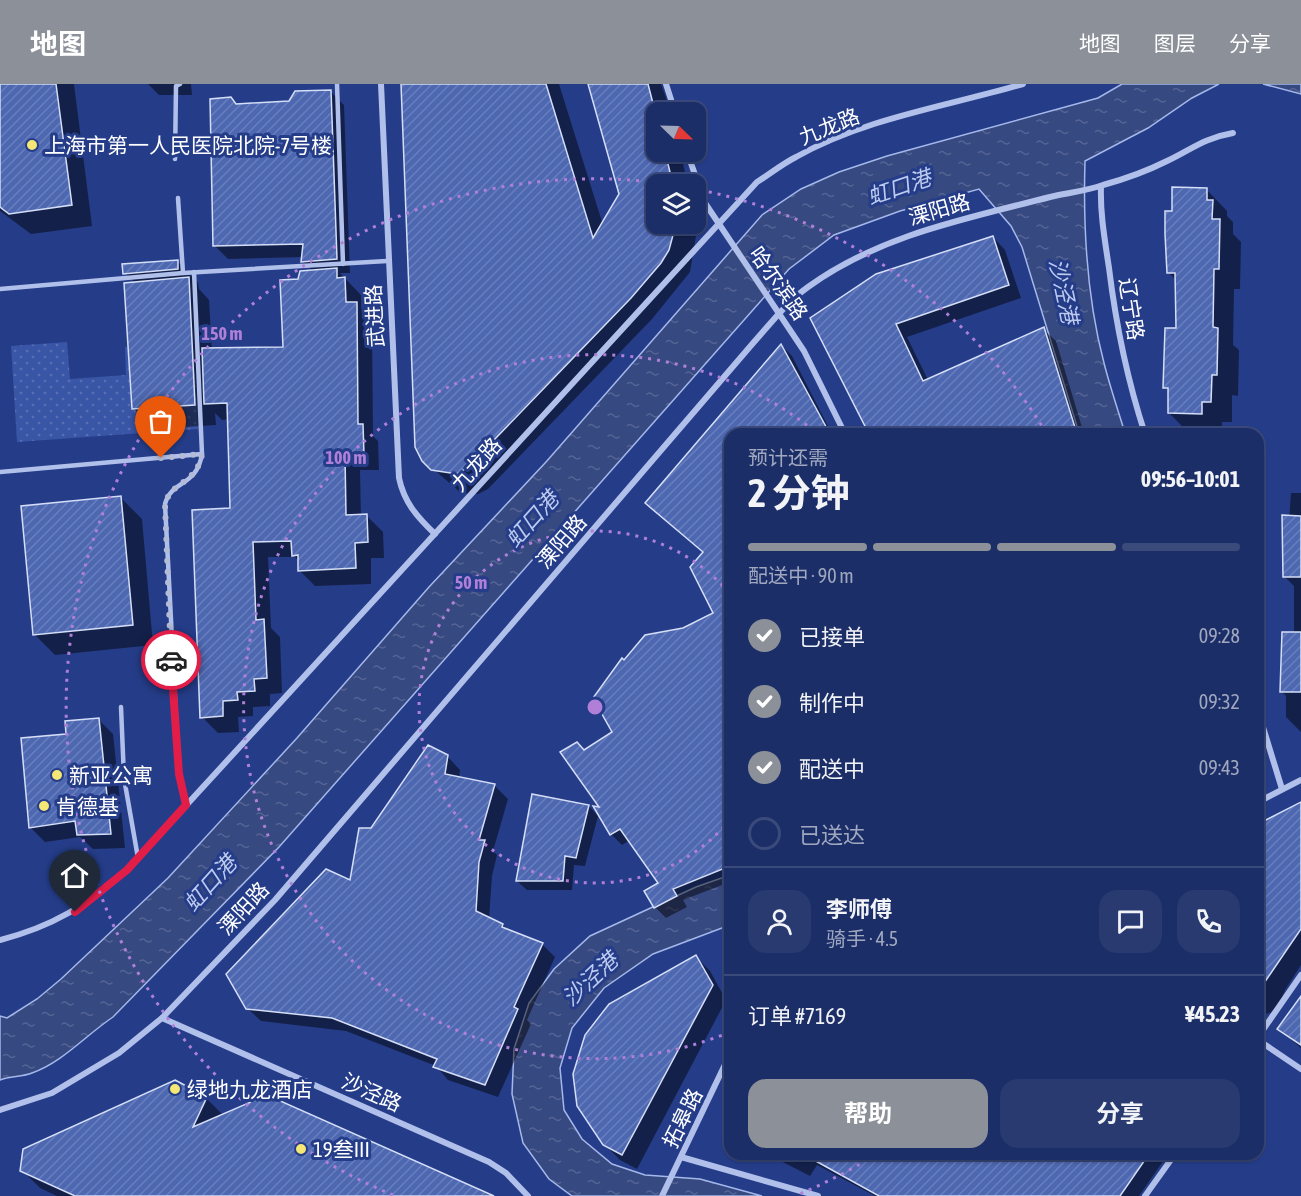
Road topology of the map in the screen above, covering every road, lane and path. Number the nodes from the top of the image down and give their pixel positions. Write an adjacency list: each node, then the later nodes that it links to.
1 (180, 84): 8 (lane)
2 (337, 84): 14 (lane)
3 (381, 84): 13 (street, 武进路)
4 (666, 84): 6 (street)
5 (1023, 84): 12 (street, 九龙路)
6 (672, 102)
7 (1233, 133): 10 (street, 溧阳路)
8 (175, 159)
9 (691, 162): 12 (street, 哈尔滨路)
10 (1101, 186): 18 (street, 溧阳路); 20 (street, 辽宁路)
11 (178, 198): 16 (lane)
12 (717, 224): 18 (street, 哈尔滨路); 23 (street, 九龙路)
13 (387, 261): 14 (lane); 23 (street, 武进路)
14 (343, 264): 15 (lane)
15 (194, 272): 16 (lane); 21 (lane)
16 (183, 273): 17 (lane)
17 (0, 289)
18 (780, 312): 19 (street, 哈尔滨路); 33 (street, 溧阳路)
19 (842, 428)
20 (1143, 428)
21 (202, 454): 22 (lane); 29 (lane)
22 (0, 472)
23 (435, 534): 29 (street, 九龙路)
24 (121, 707): 30 (lane)
25 (1264, 730): 27 (street)
26 (1301, 780): 27 (street)
27 (1282, 789): 28 (street)
28 (1264, 799)
29 (186, 805): 30 (street, 九龙路)
30 (138, 858): 31 (street, 九龙路)
31 (0, 940)
32 (1301, 975): 34 (street)
33 (162, 1017): 38 (street, 溧阳路); 41 (street, 沙泾路)
34 (1264, 1030)
35 (1264, 1043): 37 (street)
36 (724, 1067): 39 (street, 拓皋路)
37 (1301, 1069)
38 (0, 1110)
39 (681, 1157): 42 (street, 拓皋路); 43 (street)
40 (1170, 1160): 44 (street)
41 (528, 1196)
42 (662, 1196)
43 (818, 1196)
44 (1145, 1196)

